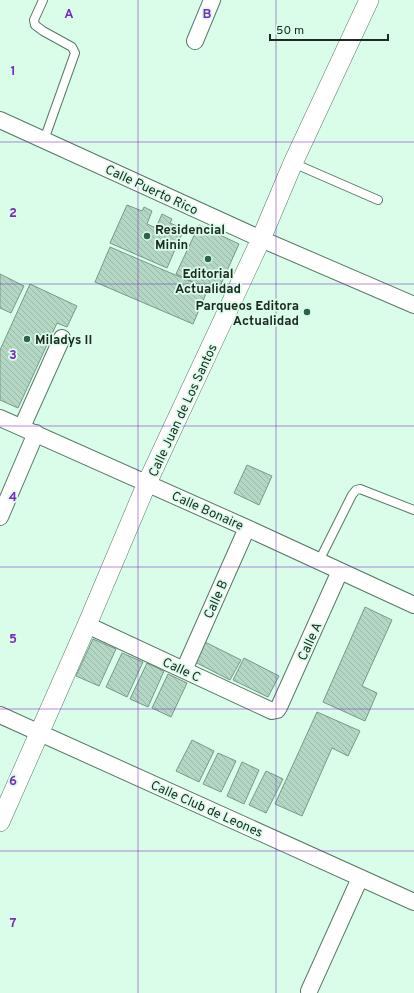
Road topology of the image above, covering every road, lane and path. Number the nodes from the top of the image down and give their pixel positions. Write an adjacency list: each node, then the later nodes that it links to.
1 (43, 0): 6 (lane)
2 (212, 0): 4 (street)
3 (369, 0): 7 (street, Calle Juan de Los Santos)
4 (196, 41)
5 (0, 120): 6 (street, Calle Puerto Rico)
6 (44, 140): 9 (street, Calle Puerto Rico)
7 (293, 163): 8 (lane); 9 (street, Calle Juan de Los Santos)
8 (378, 200)
9 (261, 239): 10 (street, Calle Puerto Rico); 14 (street, Calle Juan de Los Santos)
10 (414, 305)
11 (62, 338): 13 (street)
12 (0, 418): 13 (street, Calle Bonaire)
13 (29, 430): 14 (street, Calle Bonaire); 16 (street)
14 (147, 483): 17 (street, Calle Bonaire); 21 (street, Calle Juan de Los Santos)
15 (414, 510): 18 (lane)
16 (0, 517)
17 (246, 528): 18 (street, Calle Bonaire); 22 (street, Calle B)
18 (319, 562): 19 (street, Calle Bonaire)
19 (340, 571): 20 (street, Calle Bonaire); 23 (street, Calle A)
20 (414, 605)
21 (87, 625): 22 (street, Calle C); 25 (street, Calle Juan de Los Santos)
22 (184, 670): 23 (street, Calle C)
23 (277, 710)
24 (0, 715): 25 (street, Calle Club de Leones)
25 (39, 732): 26 (street, Calle Juan de Los Santos); 27 (street, Calle Club de Leones)
26 (0, 822)
27 (360, 878): 28 (street, Calle Club de Leones); 29 (street)
28 (414, 902)
29 (309, 991)

